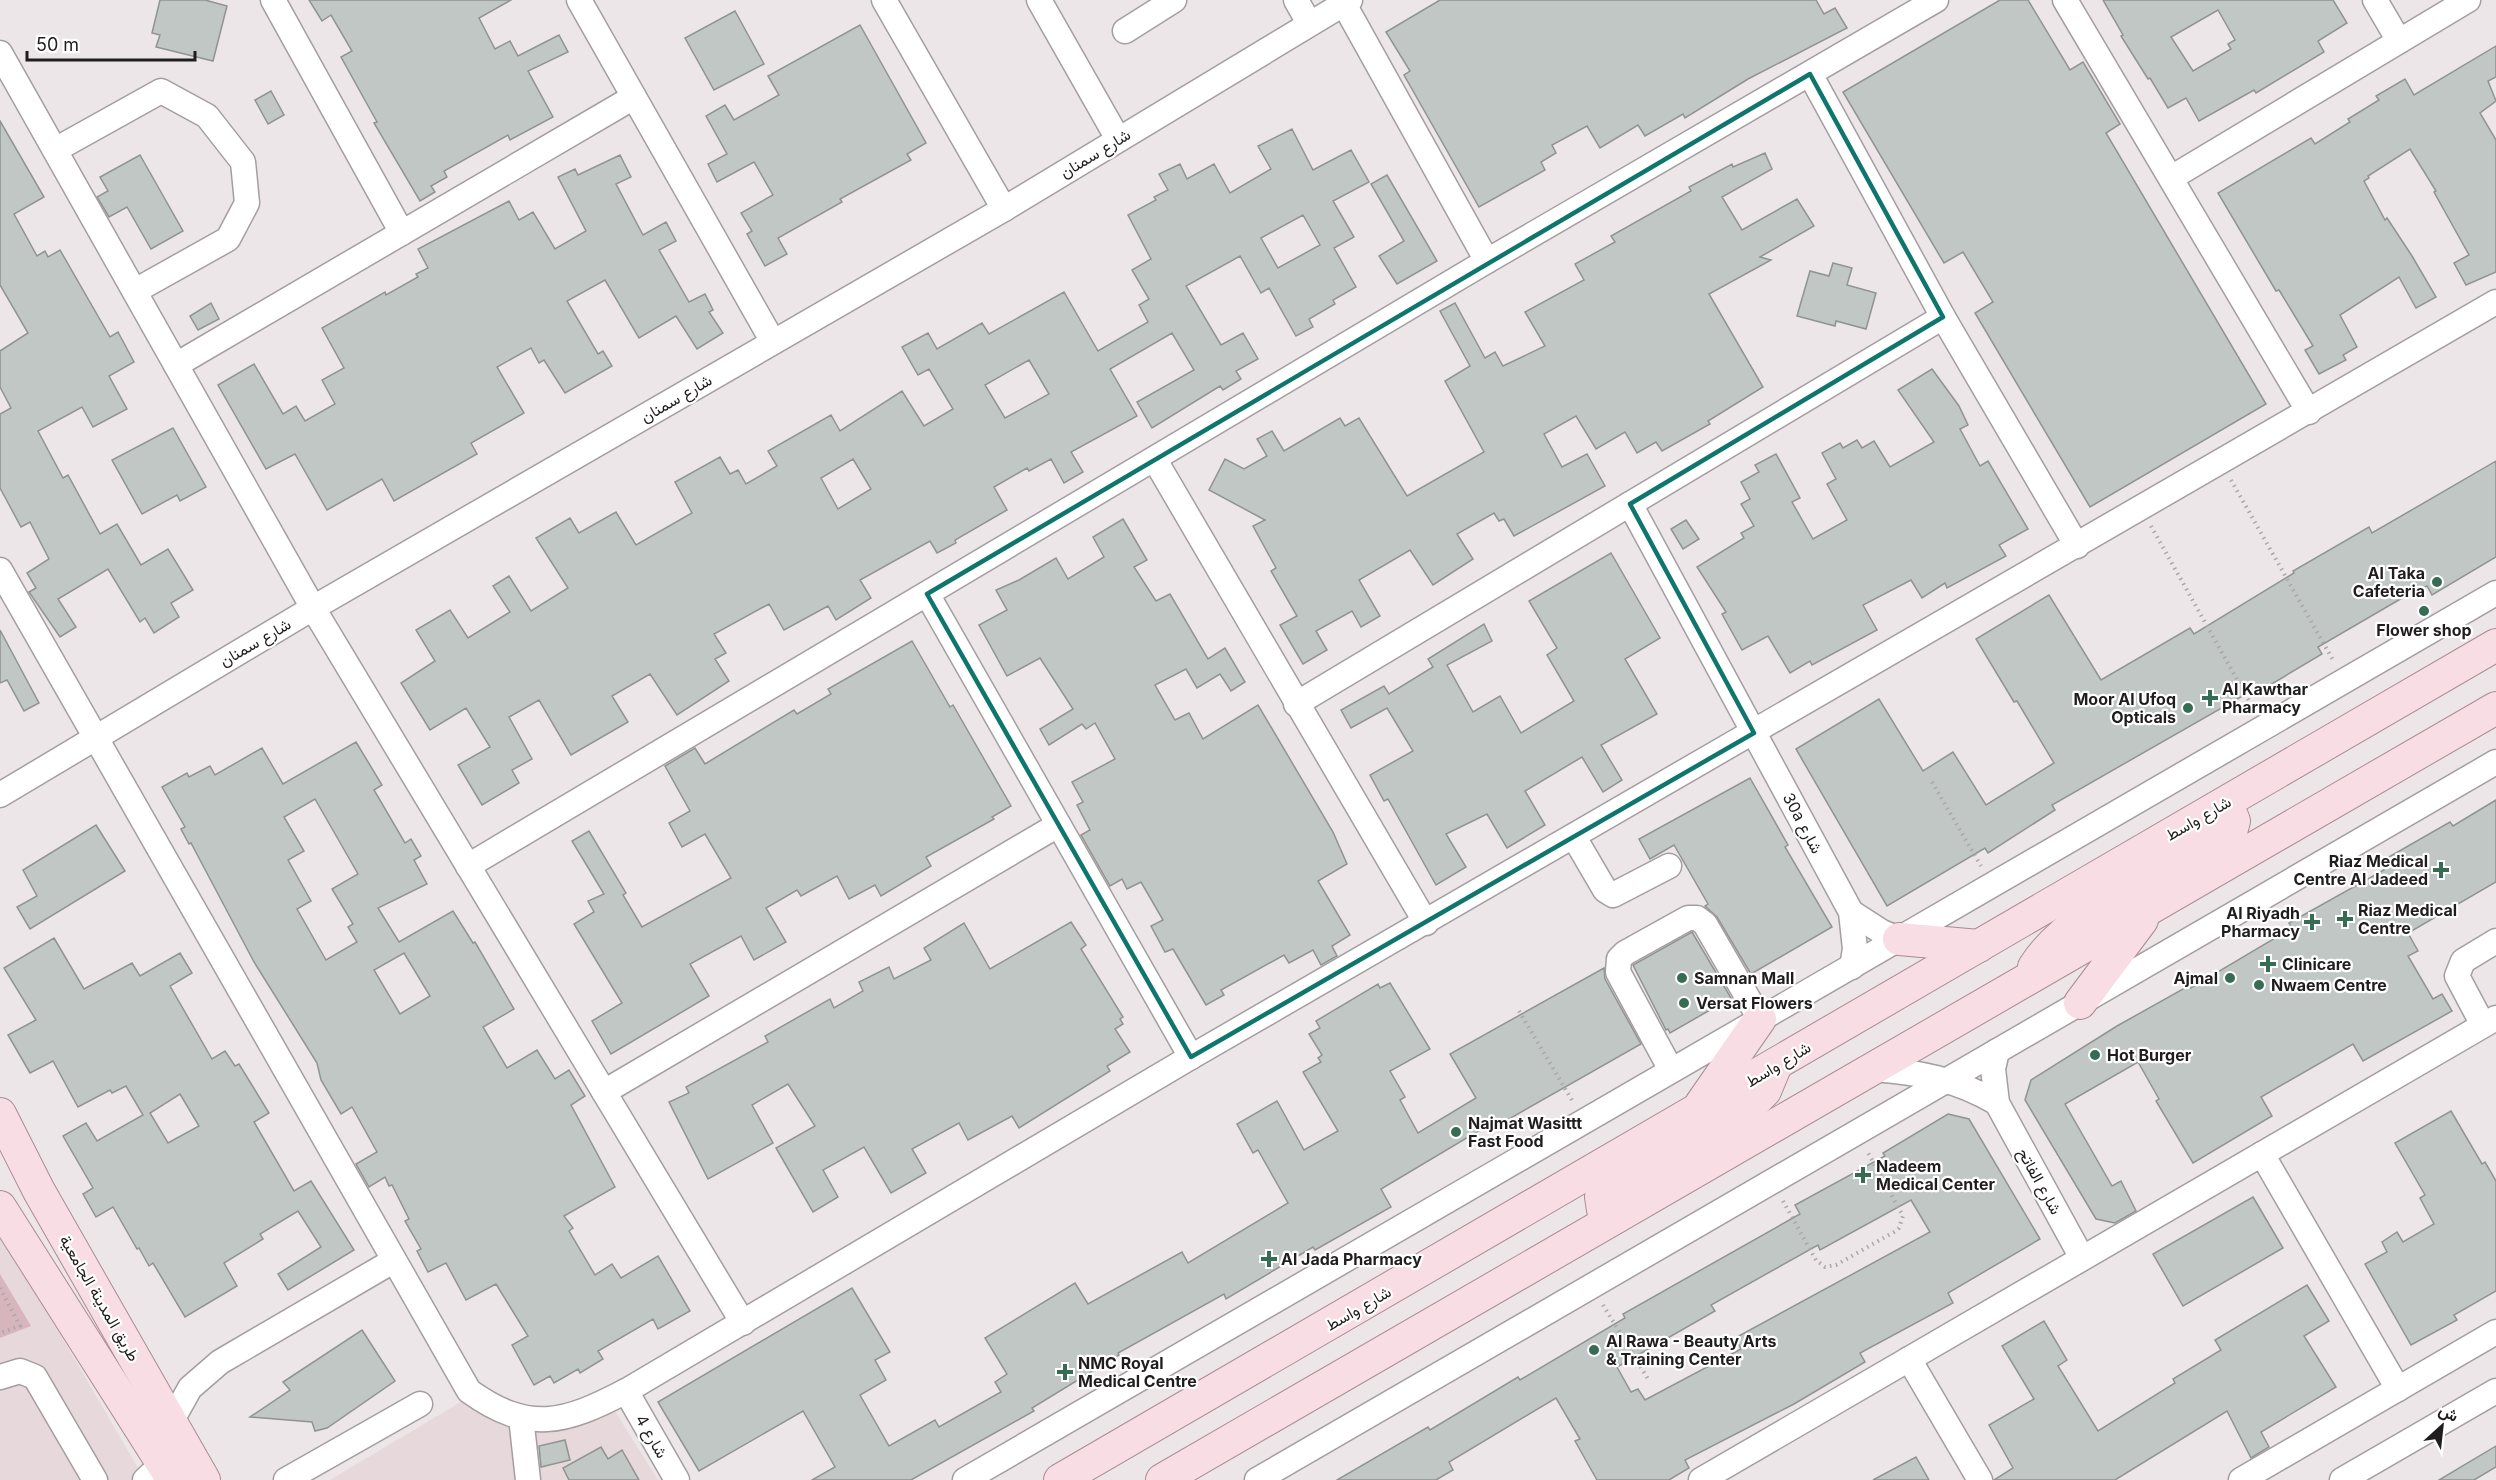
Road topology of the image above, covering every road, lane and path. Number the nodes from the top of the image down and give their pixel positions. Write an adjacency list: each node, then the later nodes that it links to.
1 (273, 0): 22 (street)
2 (579, 0): 17 (street)
3 (885, 0): 21 (street)
4 (1039, 0): 18 (street)
5 (1174, 0): 13 (street)
6 (1296, 0): 12 (street)
7 (1936, 0): 16 (street)
8 (2065, 0): 20 (street)
9 (2375, 0): 14 (street)
10 (2468, 0): 14 (street)
11 (1347, 2): 12 (street, شارع سمنان); 23 (street)
12 (1310, 23): 18 (street, شارع سمنان)
13 (1125, 31)
14 (2399, 40): 20 (street)
15 (0, 53): 19 (street)
16 (1810, 74): 23 (street); 26 (street)
17 (634, 97): 22 (street); 27 (street)
18 (1118, 139): 21 (street, شارع سمنان)
19 (55, 150): 24 (street); 24 (street)
20 (2170, 178): 29 (street)
21 (1004, 209): 27 (street, شارع سمنان)
22 (402, 233): 28 (street)
23 (1486, 261): 30 (street)
24 (135, 291): 28 (street)
25 (2496, 302): 29 (street)
26 (1943, 317): 32 (street); 34 (street)
27 (773, 342): 38 (street, شارع سمنان)
28 (176, 364): 38 (street)
29 (2309, 412): 31 (street)
30 (1155, 460): 37 (street); 41 (street)
31 (2221, 463): 33 (street); 40 (path)
32 (1630, 504): 41 (street); 44 (street, 30a شارع)
33 (2142, 509): 34 (street); 43 (path)
34 (2077, 546): 44 (street)
35 (0, 570): 45 (street)
36 (2496, 593): 40 (street)
37 (927, 594): 50 (street); 52 (street)
38 (314, 608): 45 (street, شارع سمنان); 52 (street)
39 (2496, 645): 49 (main road, شارع واسط)
40 (2344, 680): 43 (street)
41 (1296, 704): 57 (street)
42 (2496, 708): 55 (main road)
43 (2264, 727): 54 (street)
44 (1754, 733): 51 (street); 56 (street, 30a شارع)
45 (96, 736): 48 (street, شارع سمنان); 84 (street)
46 (2496, 762): 63 (street)
47 (1932, 782): 54 (path)
48 (0, 795)
49 (2213, 810): 60 (main road, شارع واسط); 62 (main road)
50 (1058, 825): 68 (street); 73 (street)
51 (1574, 837): 53 (street); 57 (street)
52 (468, 866): 73 (street)
53 (1670, 866)
54 (1992, 885): 58 (street)
55 (2150, 908): 62 (main road); 63 (main road)
56 (1851, 912): 58 (street, 30a شارع); 61 (street, 30a شارع)
57 (1426, 922): 68 (street)
58 (1899, 939): 60 (main road); 61 (street)
59 (2496, 941): 66 (street)
60 (1979, 946): 69 (main road, شارع واسط)
61 (1852, 967): 65 (street)
62 (2025, 980): 70 (main road)
63 (2080, 1003): 67 (street)
64 (1519, 1011): 77 (path)
65 (1760, 1018): 71 (street); 71 (street); 75 (main road)
66 (2490, 1022): 79 (street)
67 (1996, 1052): 72 (street); 74 (street, شارع الفاتح)
68 (1191, 1057): 87 (street)
69 (1775, 1066): 75 (main road, شارع واسط); 82 (main road)
70 (1872, 1069): 72 (street); 82 (main road)
71 (1671, 1070): 77 (street)
72 (1949, 1080): 74 (street); 78 (street)
73 (604, 1092): 87 (street)
74 (1997, 1103): 83 (street, شارع الفاتح)
75 (1694, 1113): 107 (main road, شارع واسط)
76 (0, 1114): 98 (main road, طريق المدينة الجامعية)
77 (1585, 1120): 106 (street)
78 (1857, 1134): 80 (street); 80 (path)
79 (2262, 1154): 83 (street); 93 (street)
80 (1773, 1182): 85 (street)
81 (0, 1207): 99 (main road, طريق المدينة الجامعية)
82 (1616, 1217): 108 (main road)
83 (2082, 1258): 90 (street)
84 (393, 1261): 97 (street); 98 (street)
85 (1592, 1286): 92 (path); 109 (street)
86 (0, 1288): 89 (path)
87 (743, 1323): 94 (street)
88 (2496, 1332): 93 (street)
89 (0, 1333)
90 (1909, 1359): 110 (street); 111 (street)
91 (0, 1377): 101 (street)
92 (1648, 1379)
93 (2398, 1389): 100 (street)
94 (626, 1391): 97 (street); 105 (street, شارع 4)
95 (2496, 1391): 113 (street)
96 (420, 1404): 103 (street)
97 (521, 1417): 104 (street)
98 (171, 1422): 102 (main road, طريق المدينة الجامعية)
99 (160, 1474)
100 (2267, 1474): 112 (street)
101 (95, 1480)
102 (204, 1480)
103 (286, 1480)
104 (528, 1480)
105 (678, 1480)
106 (965, 1480)
107 (1060, 1480)
108 (1161, 1480)
109 (1257, 1480)
110 (1701, 1480)
111 (1980, 1480)
112 (2241, 1480)
113 (2342, 1480)

